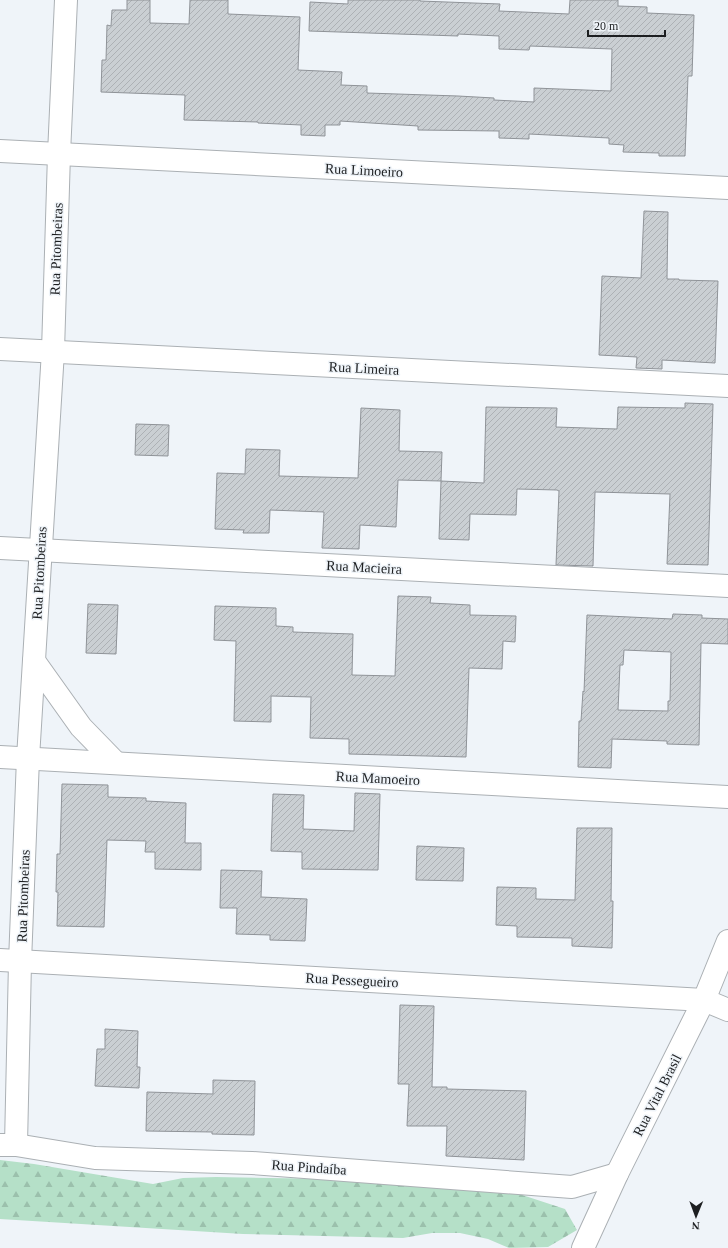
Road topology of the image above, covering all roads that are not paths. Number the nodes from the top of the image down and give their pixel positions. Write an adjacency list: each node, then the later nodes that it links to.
1 (66, 0): 3 (street, Rua Pitombeiras)
2 (0, 151): 3 (street, Rua Limoeiro)
3 (59, 154): 4 (street, Rua Limoeiro); 6 (street, Rua Pitombeiras)
4 (728, 188)
5 (0, 349): 6 (street, Rua Limeira)
6 (53, 351): 7 (street, Rua Limeira); 9 (street, Rua Pitombeiras)
7 (728, 386)
8 (0, 548): 9 (street, Rua Macieira)
9 (40, 550): 10 (street, Rua Macieira); 11 (street, Rua Pitombeiras)
10 (728, 586)
11 (34, 660): 13 (street, Rua Pitombeiras); 14 (street)
12 (0, 756): 13 (street, Rua Mamoeiro)
13 (28, 758): 14 (street, Rua Mamoeiro); 17 (street, Rua Pitombeiras)
14 (116, 763): 15 (street, Rua Mamoeiro)
15 (728, 796)
16 (728, 941): 18 (street, Rua Vital Brasil)
17 (10, 961): 18 (street, Rua Pessegueiro); 20 (street, Rua Pitombeiras)
18 (704, 1000): 19 (street, Rua Pessegueiro); 21 (street, Rua Vital Brasil)
19 (728, 1010)
20 (8, 1145): 21 (street, Rua Pindaíba)
21 (617, 1174): 22 (street, Rua Vital Brasil)
22 (583, 1248)

